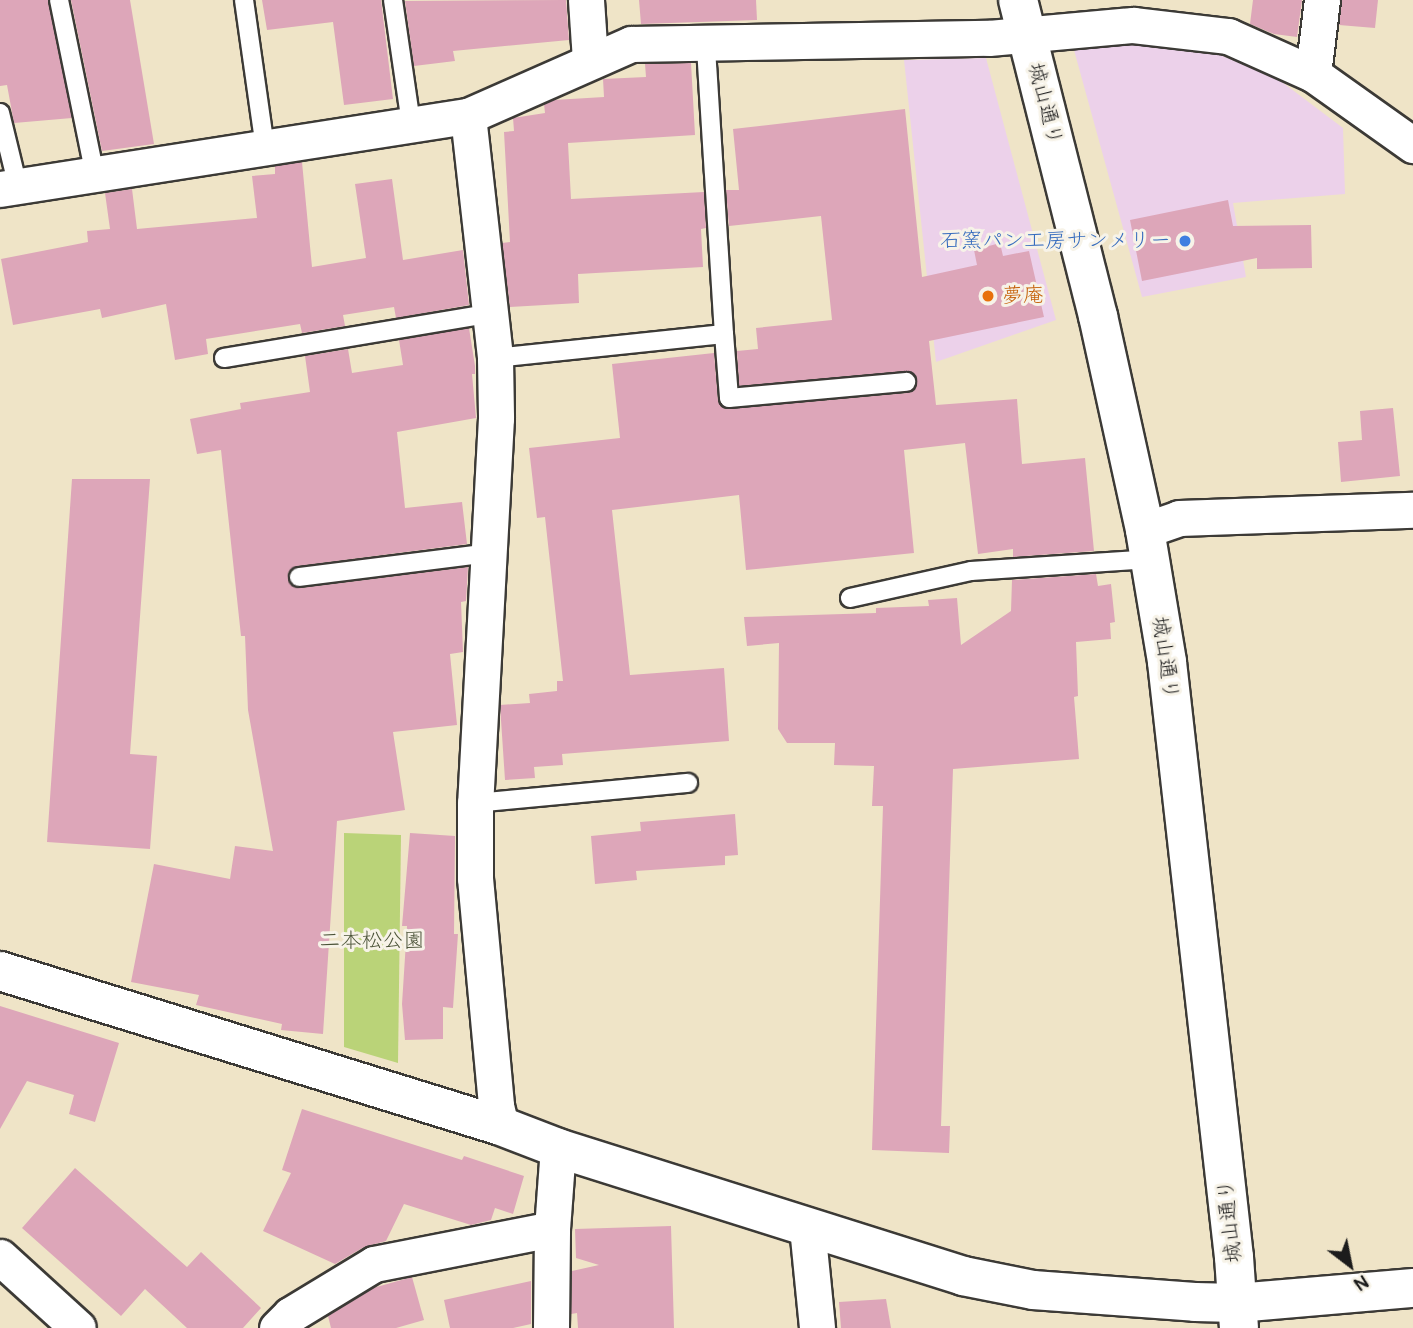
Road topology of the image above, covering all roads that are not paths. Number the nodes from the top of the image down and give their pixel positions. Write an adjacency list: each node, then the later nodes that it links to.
1 (59, 0): 15 (lane)
2 (244, 0): 14 (lane)
3 (393, 0): 12 (lane)
4 (586, 0): 8 (street)
5 (1322, 0): 9 (street)
6 (1023, 17): 7 (street); 9 (street); 23 (street, 城山通り)
7 (706, 44): 8 (street); 18 (lane)
8 (590, 60): 11 (street)
9 (1313, 74): 13 (street)
10 (0, 113): 16 (lane)
11 (468, 116): 12 (street); 17 (street)
12 (411, 124): 14 (street)
13 (1413, 145)
14 (265, 148): 15 (street)
15 (95, 175): 16 (street)
16 (9, 188)
17 (492, 313): 19 (lane); 20 (street)
18 (724, 334): 20 (lane); 21 (lane)
19 (224, 358)
20 (495, 358): 24 (street)
21 (906, 382)
22 (1413, 510): 23 (street)
23 (1147, 545): 26 (lane); 36 (street, 城山通り)
24 (489, 553): 25 (lane); 28 (street)
25 (299, 577)
26 (850, 598)
27 (688, 783): 28 (lane)
28 (475, 803): 30 (street)
29 (0, 971): 30 (street)
30 (501, 1126): 31 (street)
31 (558, 1148): 32 (street); 33 (street)
32 (807, 1227): 36 (street); 40 (street)
33 (552, 1229): 38 (street); 39 (street)
34 (5, 1269): 37 (street)
35 (1413, 1289): 36 (street)
36 (1238, 1315)
37 (78, 1328)
38 (277, 1328)
39 (551, 1328)
40 (817, 1328)

